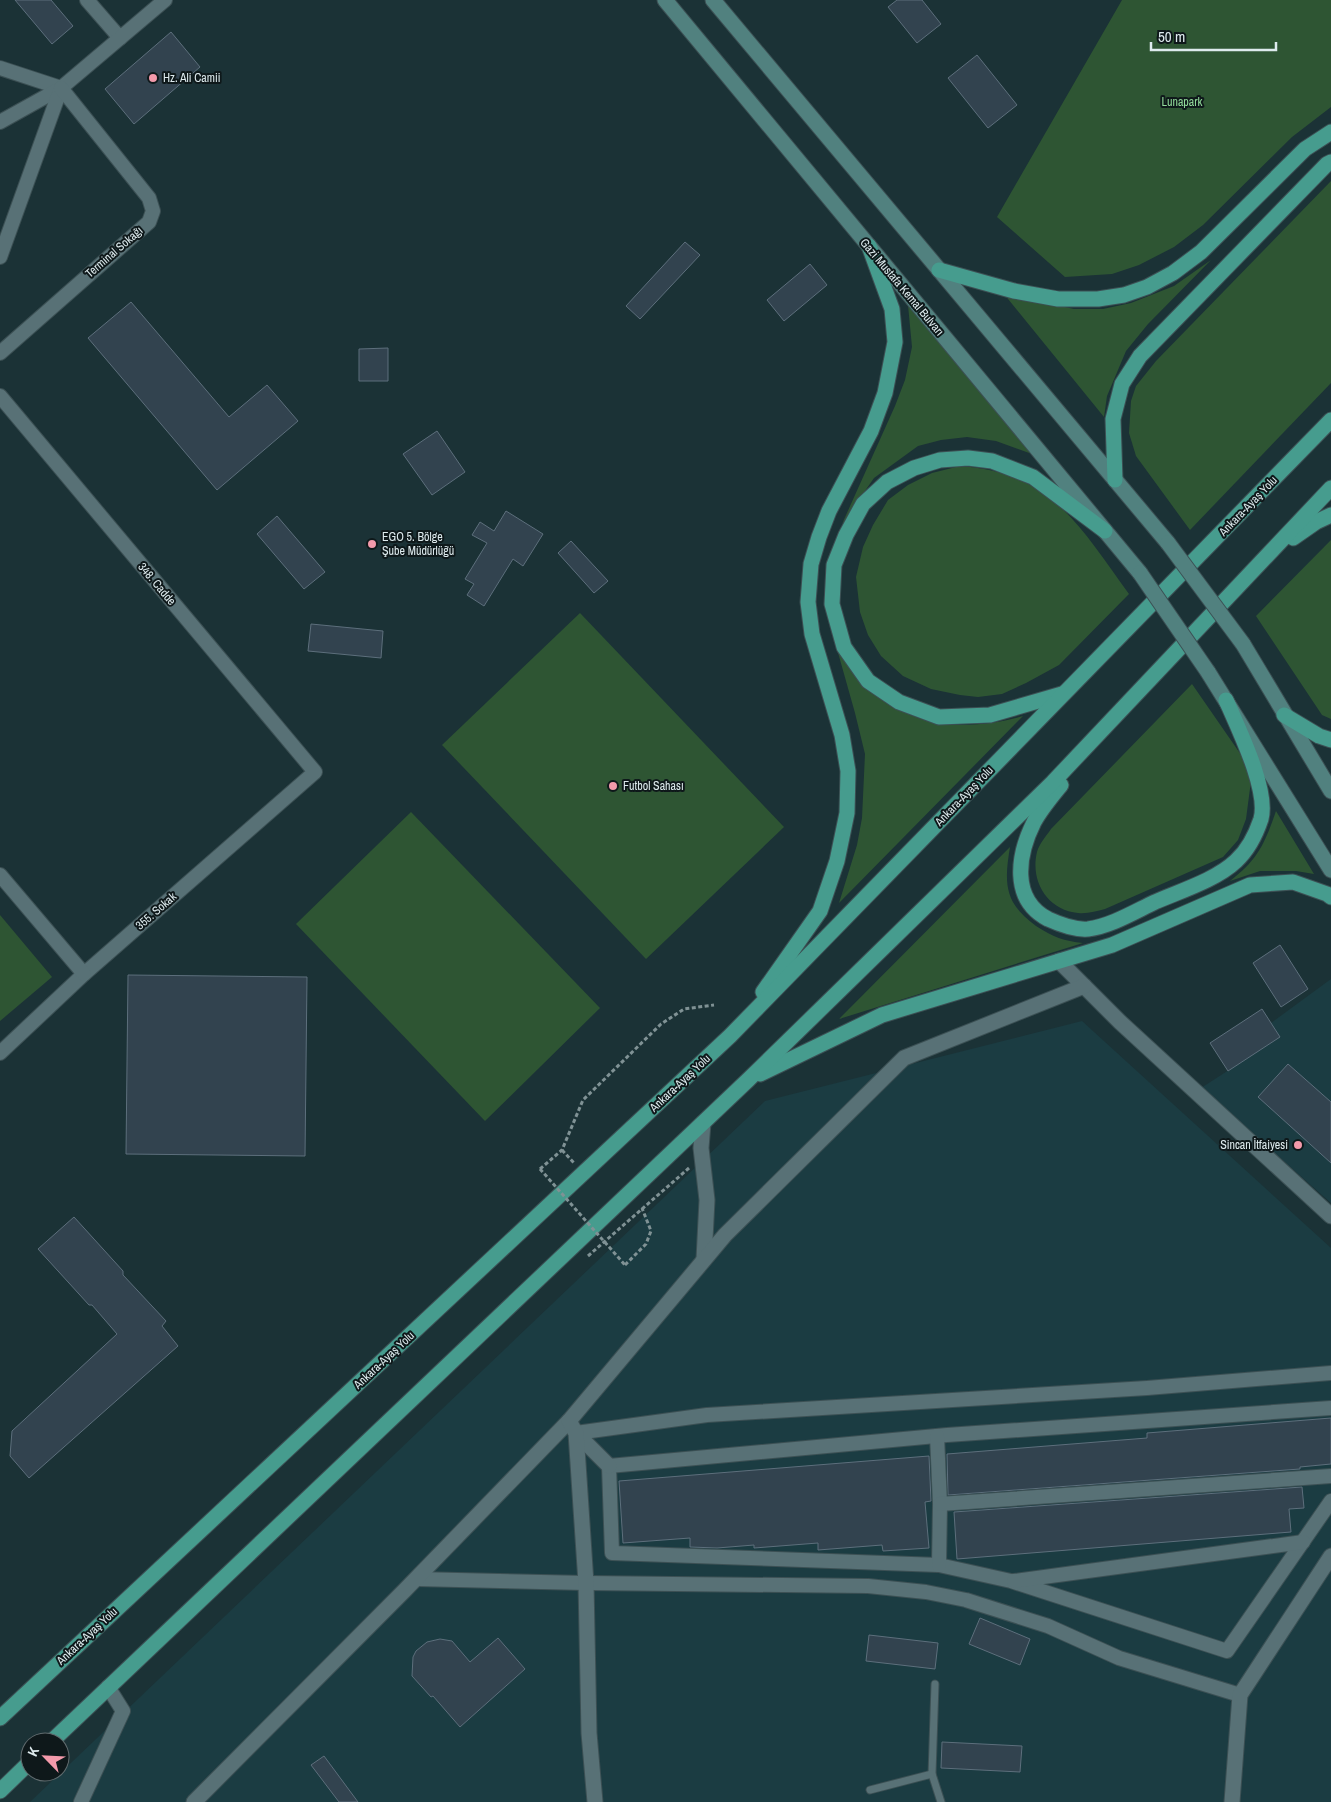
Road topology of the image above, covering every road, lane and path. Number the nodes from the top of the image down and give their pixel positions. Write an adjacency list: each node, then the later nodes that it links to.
1 (88, 0): 5 (street)
2 (165, 0): 5 (street)
3 (664, 0): 11 (main road, Gazi Mustafa Kemal Bulvarı)
4 (713, 0): 13 (main road)
5 (120, 38): 7 (street)
6 (0, 68): 7 (street)
7 (61, 88): 8 (street); 12 (street); 14 (street, Terminal Sokağı)
8 (0, 122)
9 (1331, 132): 13 (highway)
10 (1331, 162): 17 (highway)
11 (869, 246): 20 (main road, Gazi Mustafa Kemal Bulvarı); 36 (highway)
12 (0, 258)
13 (939, 270): 17 (main road)
14 (0, 353)
15 (0, 396): 27 (street, 348. Cadde)
16 (1331, 420): 22 (highway, Ankara-Ayaş Yolu)
17 (1115, 480): 24 (main road, bridge)
18 (1331, 488): 21 (highway)
19 (1331, 515): 21 (highway)
20 (1105, 531): 22 (highway); 23 (main road, Gazi Mustafa Kemal Bulvarı, bridge)
21 (1267, 556): 25 (highway)
22 (1063, 694): 36 (highway, Ankara-Ayaş Yolu)
23 (1226, 700): 25 (highway); 29 (main road, Gazi Mustafa Kemal Bulvarı)
24 (1284, 715): 26 (highway); 28 (main road)
25 (1096, 736): 38 (highway)
26 (1331, 740)
27 (315, 772): 33 (street, 355. Sokak)
28 (1331, 791)
29 (1331, 870)
30 (0, 875): 33 (street)
31 (1331, 897): 32 (highway)
32 (1059, 961): 34 (street); 38 (highway)
33 (84, 974): 37 (street, 355. Sokak)
34 (1084, 986): 42 (street); 44 (street)
35 (714, 1005): 41 (path, bridge)
36 (730, 1036): 62 (highway, Ankara-Ayaş Yolu)
37 (0, 1053)
38 (748, 1080): 39 (highway)
39 (702, 1123): 40 (street); 60 (highway)
40 (702, 1156): 41 (path); 44 (street)
41 (642, 1208): 43 (path)
42 (1331, 1216)
43 (584, 1259)
44 (704, 1259): 47 (street)
45 (1331, 1373): 47 (street)
46 (1331, 1408): 48 (street)
47 (572, 1427): 49 (street); 56 (street); 58 (street)
48 (937, 1436): 49 (street); 52 (street)
49 (609, 1466): 55 (street)
50 (1331, 1476): 52 (street)
51 (1331, 1501): 53 (street)
52 (940, 1504): 55 (street)
53 (1303, 1542): 57 (street); 57 (street)
54 (1331, 1556): 61 (street)
55 (939, 1565): 57 (street)
56 (416, 1579): 58 (street); 69 (street)
57 (1011, 1582)
58 (586, 1584): 61 (street); 70 (street)
59 (935, 1684): 65 (lane)
60 (108, 1687): 63 (highway); 68 (street)
61 (1240, 1695): 72 (street)
62 (0, 1718)
63 (61, 1732)
64 (20, 1771): 66 (highway)
65 (932, 1774): 67 (lane); 71 (lane)
66 (0, 1790)
67 (870, 1790)
68 (81, 1802)
69 (194, 1802)
70 (595, 1802)
71 (941, 1802)
72 (1232, 1802)

